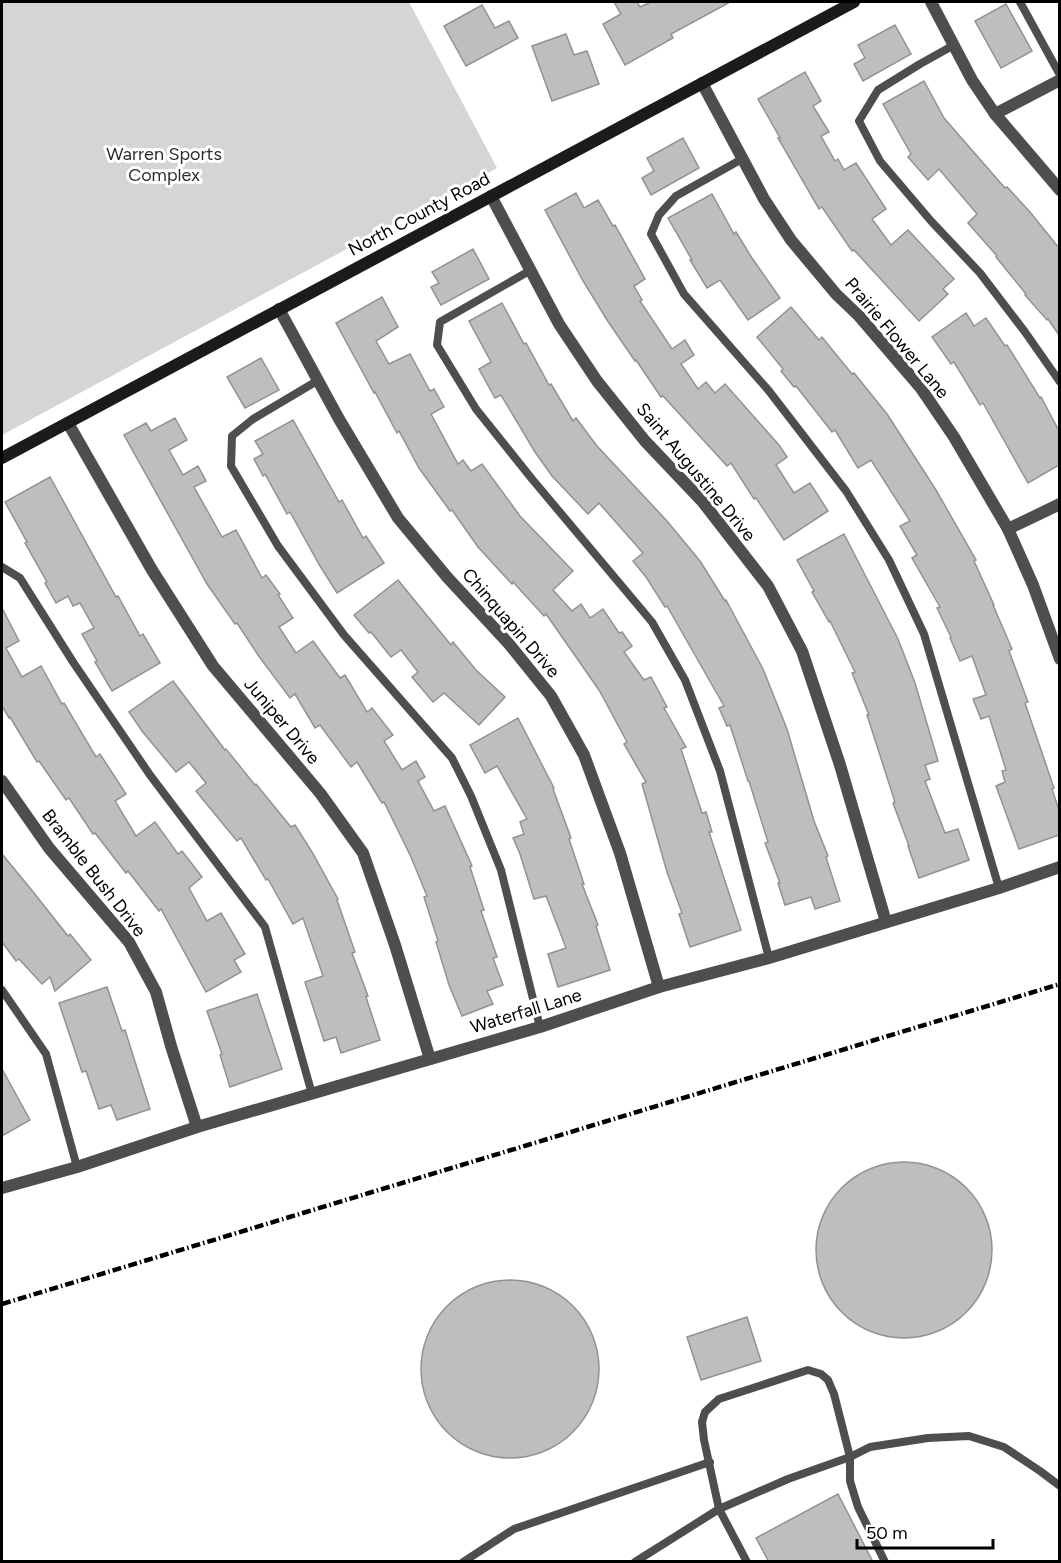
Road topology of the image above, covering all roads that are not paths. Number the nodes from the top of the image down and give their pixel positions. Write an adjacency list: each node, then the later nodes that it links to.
1 (854, 2): 6 (street, North County Road)
2 (931, 2): 4 (street)
3 (1020, 2): 5 (lane)
4 (954, 45): 7 (street); 14 (lane)
5 (1059, 77): 7 (street)
6 (702, 83): 8 (street, Prairie Flower Lane); 10 (street, North County Road)
7 (995, 114): 9 (street)
8 (742, 159): 18 (street, Prairie Flower Lane); 23 (lane)
9 (1059, 190)
10 (491, 196): 11 (street, Saint Augustine Drive); 12 (street, North County Road)
11 (531, 270): 24 (street, Saint Augustine Drive); 25 (lane)
12 (279, 309): 13 (street, Chinquapin Drive); 15 (street, North County Road)
13 (317, 381): 26 (street, Chinquapin Drive); 28 (lane)
14 (1059, 382)
15 (68, 423): 16 (street, North County Road); 29 (street, Juniper Drive)
16 (2, 458)
17 (1059, 504): 18 (street)
18 (1008, 529): 20 (street, Prairie Flower Lane)
19 (2, 567): 30 (lane)
20 (1059, 660)
21 (2, 781): 31 (street, Bramble Bush Drive)
22 (1059, 867): 23 (street, Waterfall Lane)
23 (999, 888): 24 (street, Waterfall Lane)
24 (886, 922): 25 (street, Waterfall Lane)
25 (769, 958): 26 (street, Waterfall Lane)
26 (659, 987): 28 (street, Waterfall Lane)
27 (2, 990): 32 (lane)
28 (540, 1027): 29 (street, Waterfall Lane)
29 (430, 1059): 30 (street, Waterfall Lane)
30 (312, 1094): 31 (street, Waterfall Lane)
31 (197, 1127): 32 (street, Waterfall Lane)
32 (77, 1167): 33 (street, Waterfall Lane)
33 (2, 1188)
34 (850, 1457): 35 (lane); 36 (lane); 37 (lane); 41 (lane)
35 (710, 1462): 37 (lane); 39 (lane)
36 (1059, 1486)
37 (719, 1509): 38 (lane); 40 (lane)
38 (640, 1560)
39 (463, 1562)
40 (747, 1562)
41 (885, 1562)

